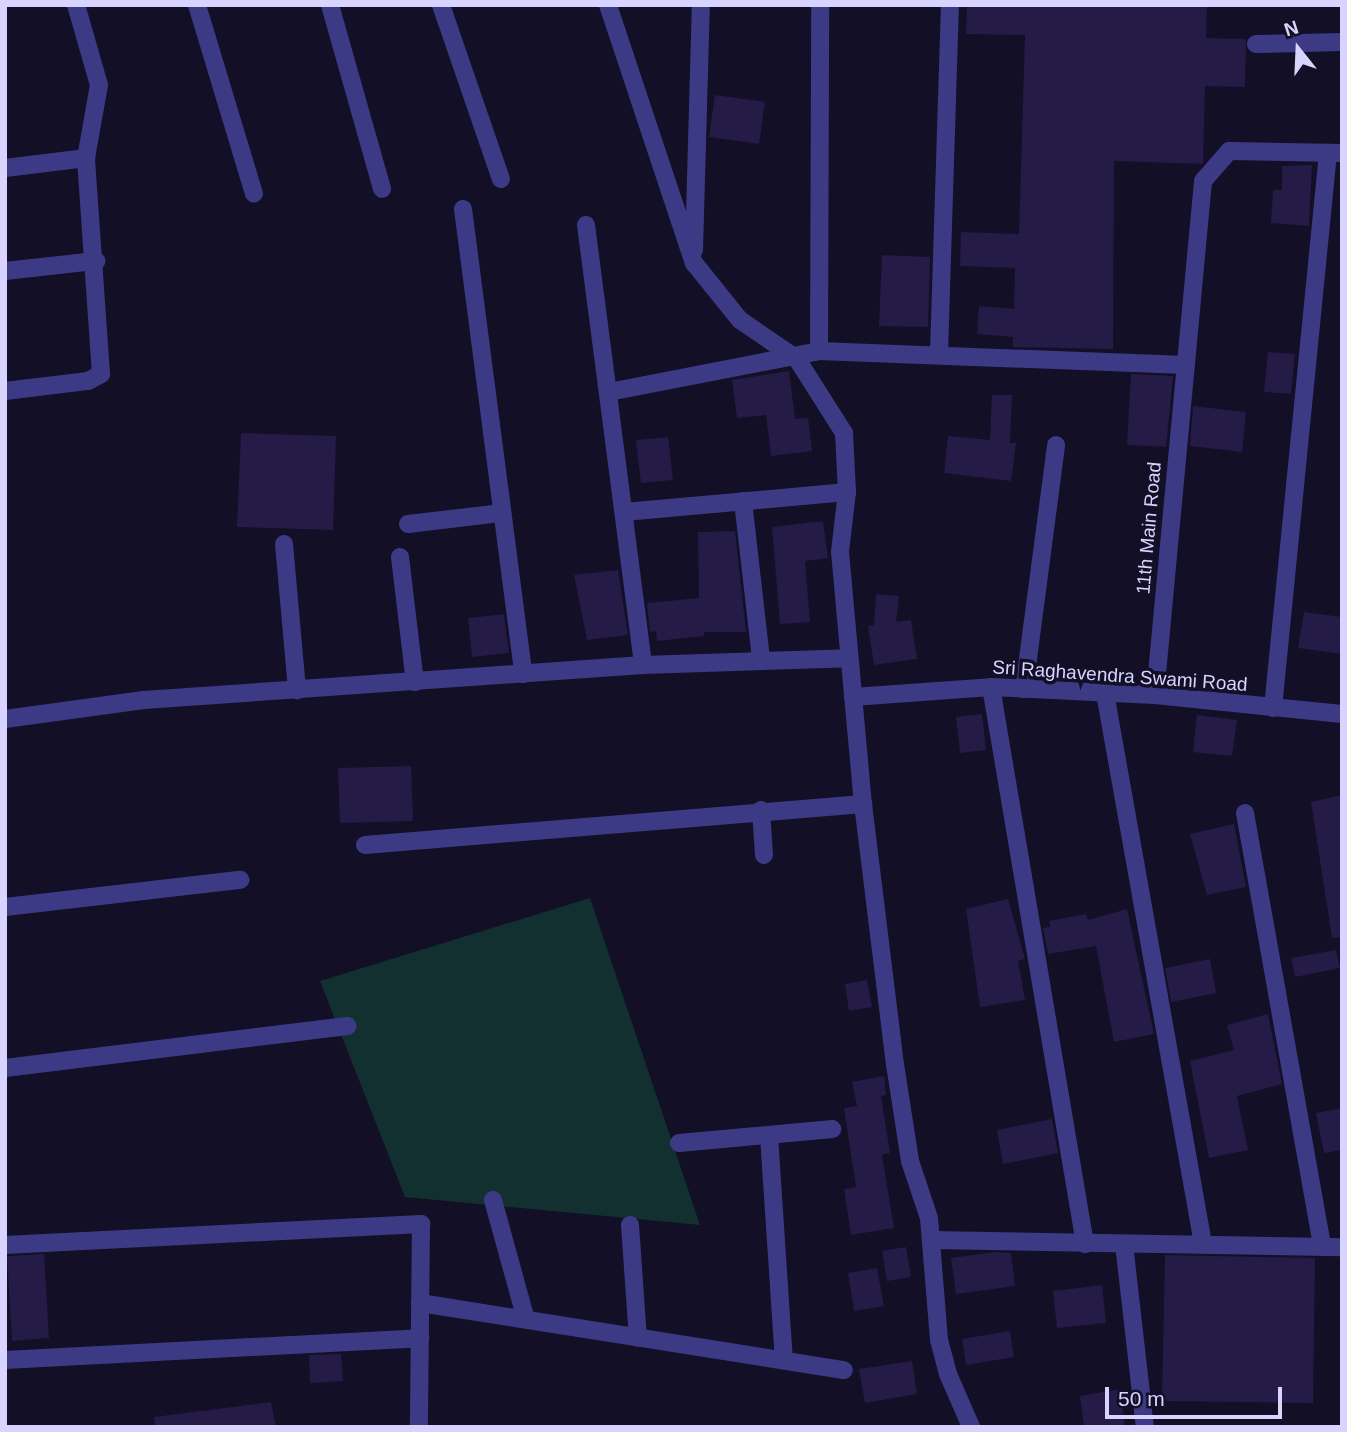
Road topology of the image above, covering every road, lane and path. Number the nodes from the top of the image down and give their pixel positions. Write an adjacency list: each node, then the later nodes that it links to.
1 (76, 5): 12 (street)
2 (197, 5): 16 (street)
3 (330, 5): 15 (street)
4 (441, 5): 14 (street)
5 (608, 5): 20 (street)
6 (701, 5): 20 (street)
7 (820, 5): 22 (street)
8 (950, 5): 23 (street)
9 (1342, 41): 10 (street)
10 (1256, 44)
11 (1335, 153): 25 (street, 11th Main Road); 47 (street)
12 (86, 158): 13 (street); 19 (street)
13 (5, 169)
14 (501, 179)
15 (382, 189)
16 (254, 194)
17 (463, 209): 32 (street)
18 (586, 225): 27 (street)
19 (96, 261): 21 (street); 26 (street)
20 (694, 263): 24 (street)
21 (5, 271)
22 (819, 351): 23 (street); 24 (street)
23 (939, 353): 25 (street)
24 (797, 359): 27 (street); 29 (street)
25 (1186, 365): 45 (street, 11th Main Road)
26 (5, 391)
27 (609, 392): 31 (street)
28 (1056, 445): 42 (street)
29 (847, 492): 30 (street); 36 (street)
30 (743, 501): 31 (street); 37 (street)
31 (624, 512): 38 (street)
32 (502, 513): 33 (street); 39 (street)
33 (408, 524)
34 (284, 544): 43 (street)
35 (400, 557): 40 (street)
36 (849, 657): 37 (street); 46 (street)
37 (761, 658): 38 (street)
38 (643, 665): 39 (street)
39 (523, 674): 40 (street)
40 (415, 682): 43 (street)
41 (991, 687): 42 (street, Sri Raghavendra Swami Road); 46 (street, Sri Raghavendra Swami Road); 65 (street)
42 (1024, 689): 44 (street, Sri Raghavendra Swami Road)
43 (297, 690): 49 (street)
44 (1105, 693): 45 (street, Sri Raghavendra Swami Road); 67 (street)
45 (1154, 695): 47 (street, Sri Raghavendra Swami Road)
46 (853, 697): 50 (street)
47 (1273, 708): 48 (street, Sri Raghavendra Swami Road)
48 (1342, 714)
49 (5, 719)
50 (863, 804): 51 (street); 64 (street)
51 (761, 810): 53 (street); 54 (street)
52 (1245, 813): 69 (street)
53 (365, 845)
54 (764, 855)
55 (240, 880): 56 (street)
56 (5, 907)
57 (347, 1026): 58 (street)
58 (5, 1068)
59 (832, 1129): 60 (street)
60 (769, 1136): 61 (street); 76 (street)
61 (679, 1143)
62 (493, 1200): 72 (street)
63 (630, 1225): 74 (street)
64 (932, 1240): 65 (street); 79 (street)
65 (1084, 1244): 66 (street)
66 (1124, 1244): 67 (street); 80 (street)
67 (1203, 1244): 69 (street)
68 (5, 1245): 71 (street)
69 (1322, 1246): 70 (street)
70 (1342, 1247)
71 (420, 1303): 72 (street); 73 (street)
72 (526, 1320): 74 (street)
73 (420, 1338): 75 (street); 78 (street)
74 (638, 1338): 76 (street)
75 (5, 1360)
76 (784, 1361): 77 (street)
77 (844, 1370)
78 (419, 1427)
79 (971, 1427)
80 (1146, 1427)

